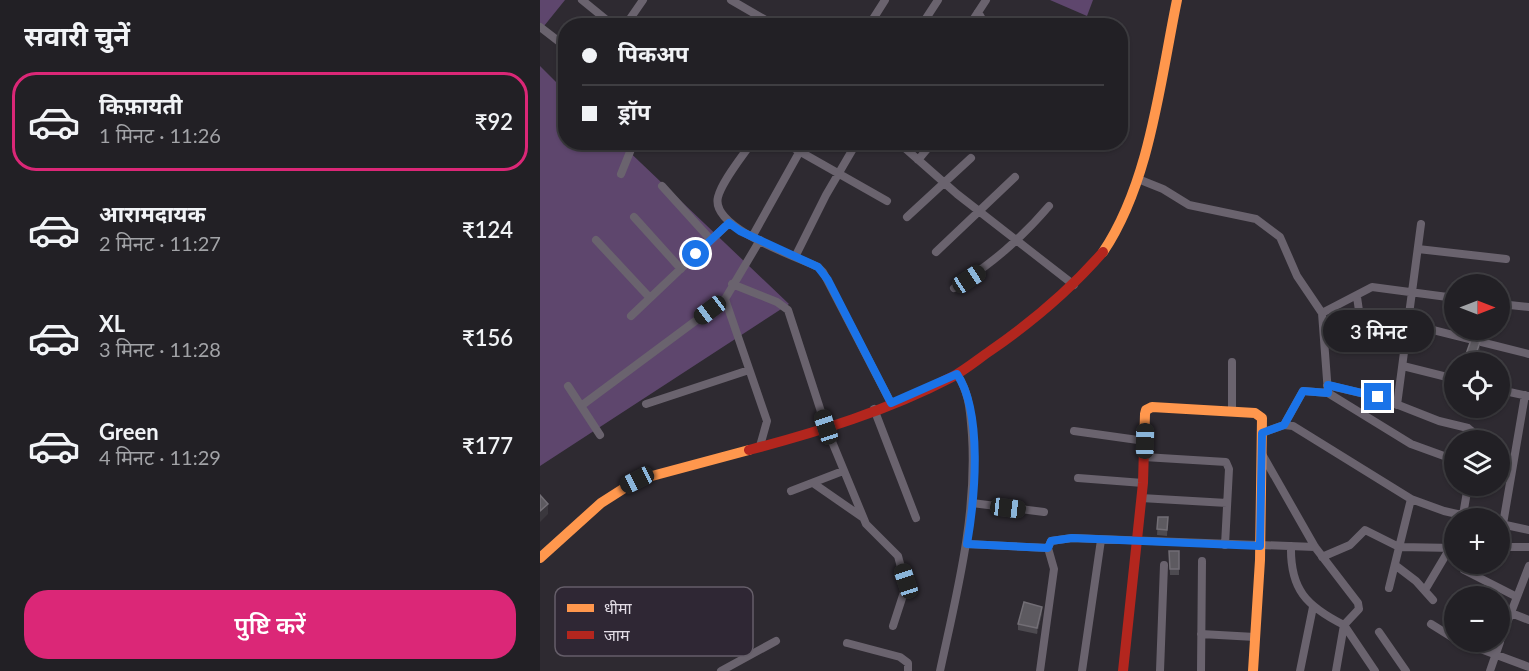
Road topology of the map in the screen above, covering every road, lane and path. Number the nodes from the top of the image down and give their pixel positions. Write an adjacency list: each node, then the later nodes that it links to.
1 (582, 0): 9 (street)
2 (643, 0): 10 (street)
3 (731, 0): 11 (street)
4 (885, 0): 12 (street)
5 (938, 0): 13 (street)
6 (986, 0): 8 (street)
7 (1177, 0): 30 (street)
8 (978, 12): 14 (street); 15 (street)
9 (604, 18)
10 (631, 18)
11 (762, 18)
12 (875, 18)
13 (926, 18)
14 (974, 18)
15 (981, 18)
16 (540, 27): 17 (street)
17 (558, 41)
18 (631, 150): 28 (street)
19 (744, 150): 38 (street)
20 (797, 150): 24 (street)
21 (852, 150): 27 (street)
22 (907, 150): 26 (street)
23 (926, 150): 26 (street)
24 (800, 152): 27 (street); 40 (street)
25 (971, 158): 31 (street)
26 (918, 160): 31 (street)
27 (839, 173): 33 (street); 46 (street)
28 (621, 174)
29 (1015, 177): 35 (street)
30 (1138, 179): 50 (street); 59 (street)
31 (945, 184): 35 (street); 36 (street)
32 (662, 186): 42 (street)
33 (887, 201)
34 (1049, 206): 43 (street)
35 (980, 212): 43 (street); 45 (street)
36 (906, 217)
37 (634, 218): 48 (street)
38 (729, 223): 40 (street); 42 (street)
39 (1421, 224): 44 (street)
40 (756, 239): 46 (street); 49 (street)
41 (596, 240): 55 (street)
42 (711, 240): 48 (street)
43 (1017, 242): 50 (street); 51 (street)
44 (1418, 249): 47 (street); 52 (street)
45 (936, 252)
46 (795, 257): 73 (street)
47 (1506, 259)
48 (681, 269): 55 (street)
49 (732, 284): 56 (street); 80 (street)
50 (1074, 285): 67 (street)
51 (954, 288)
52 (1413, 292): 53 (street); 54 (street); 61 (street)
53 (1444, 296)
54 (1357, 297): 59 (street); 62 (street)
55 (650, 298): 60 (street)
56 (725, 299): 66 (street); 76 (street)
57 (1510, 305): 58 (street)
58 (1529, 307)
59 (1323, 313): 70 (street)
60 (631, 316)
61 (1408, 324): 62 (street); 63 (street)
62 (1407, 339): 65 (street)
63 (1529, 354)
64 (1232, 362): 78 (street)
65 (1403, 366): 68 (street); 75 (street)
66 (749, 370): 74 (street); 86 (street)
67 (957, 374): 73 (street); 98 (street)
68 (1444, 376)
69 (568, 386): 76 (street)
70 (1328, 389): 75 (street); 79 (street); 88 (street)
71 (1510, 392): 72 (street)
72 (1527, 396): 99 (street)
73 (891, 403): 77 (street)
74 (646, 404)
75 (1397, 405): 81 (street)
76 (581, 406): 84 (street)
77 (874, 409): 80 (street); 103 (street)
78 (1232, 412): 83 (street); 85 (street)
79 (1284, 425): 83 (street); 96 (street)
80 (826, 427): 86 (street); 90 (street)
81 (1472, 430)
82 (1074, 431): 85 (street)
83 (1262, 433): 87 (street)
84 (600, 435)
85 (1145, 441): 89 (street)
86 (760, 446): 119 (street)
87 (1263, 454): 110 (street); 112 (street)
88 (1444, 456)
89 (1144, 457): 93 (street); 97 (street)
90 (843, 471): 92 (street); 102 (street)
91 (1078, 478): 93 (street)
92 (813, 483): 94 (street); 102 (street)
93 (1143, 483): 95 (street)
94 (791, 491)
95 (1141, 498): 97 (street); 107 (street)
96 (1411, 499): 100 (street); 113 (street)
97 (1227, 503): 109 (street)
98 (972, 504): 101 (street); 108 (street)
99 (1505, 508)
100 (1444, 509)
101 (1044, 512)
102 (863, 518): 136 (street)
103 (916, 518)
104 (1510, 526): 105 (street)
105 (1529, 530)
106 (1101, 540): 107 (street); 116 (street); 153 (street)
107 (1137, 541): 109 (street); 154 (street)
108 (967, 544): 116 (street); 151 (street)
109 (1225, 545): 110 (street)
110 (1260, 546): 111 (street); 140 (street)
111 (1291, 546): 112 (street); 131 (street)
112 (1315, 547): 118 (street)
113 (1399, 547): 117 (street); 118 (street); 123 (street)
114 (1510, 547): 115 (street)
115 (1529, 547)
116 (1048, 548): 152 (street)
117 (1444, 548)
118 (1322, 557): 135 (street)
119 (540, 558)
120 (1444, 560): 128 (street)
121 (1202, 561): 139 (street)
122 (1164, 565): 155 (street)
123 (1395, 565): 127 (street); 128 (street)
124 (1529, 566): 126 (street)
125 (1472, 574): 129 (street)
126 (1527, 579): 129 (street)
127 (1389, 588)
128 (1425, 590): 130 (street)
129 (1517, 597): 132 (street)
130 (1433, 600)
131 (1313, 607): 135 (street); 158 (street)
132 (1511, 613): 133 (street)
133 (1529, 620)
134 (1431, 624): 138 (street)
135 (1344, 625): 159 (street); 160 (street)
136 (893, 626)
137 (1379, 632): 161 (street)
138 (1444, 632)
139 (1201, 634): 140 (street); 156 (street)
140 (1255, 637): 157 (street)
141 (776, 641): 145 (street)
142 (848, 643): 150 (street)
143 (1486, 652): 147 (street)
144 (1496, 652): 147 (street)
145 (753, 654)
146 (748, 656): 149 (street)
147 (1495, 656): 148 (street); 162 (street)
148 (1529, 668)
149 (721, 671)
150 (908, 671)
151 (940, 671)
152 (1040, 671)
153 (1082, 671)
154 (1123, 671)
155 (1160, 671)
156 (1201, 671)
157 (1253, 671)
158 (1300, 671)
159 (1336, 671)
160 (1375, 671)
161 (1406, 671)
162 (1490, 671)

